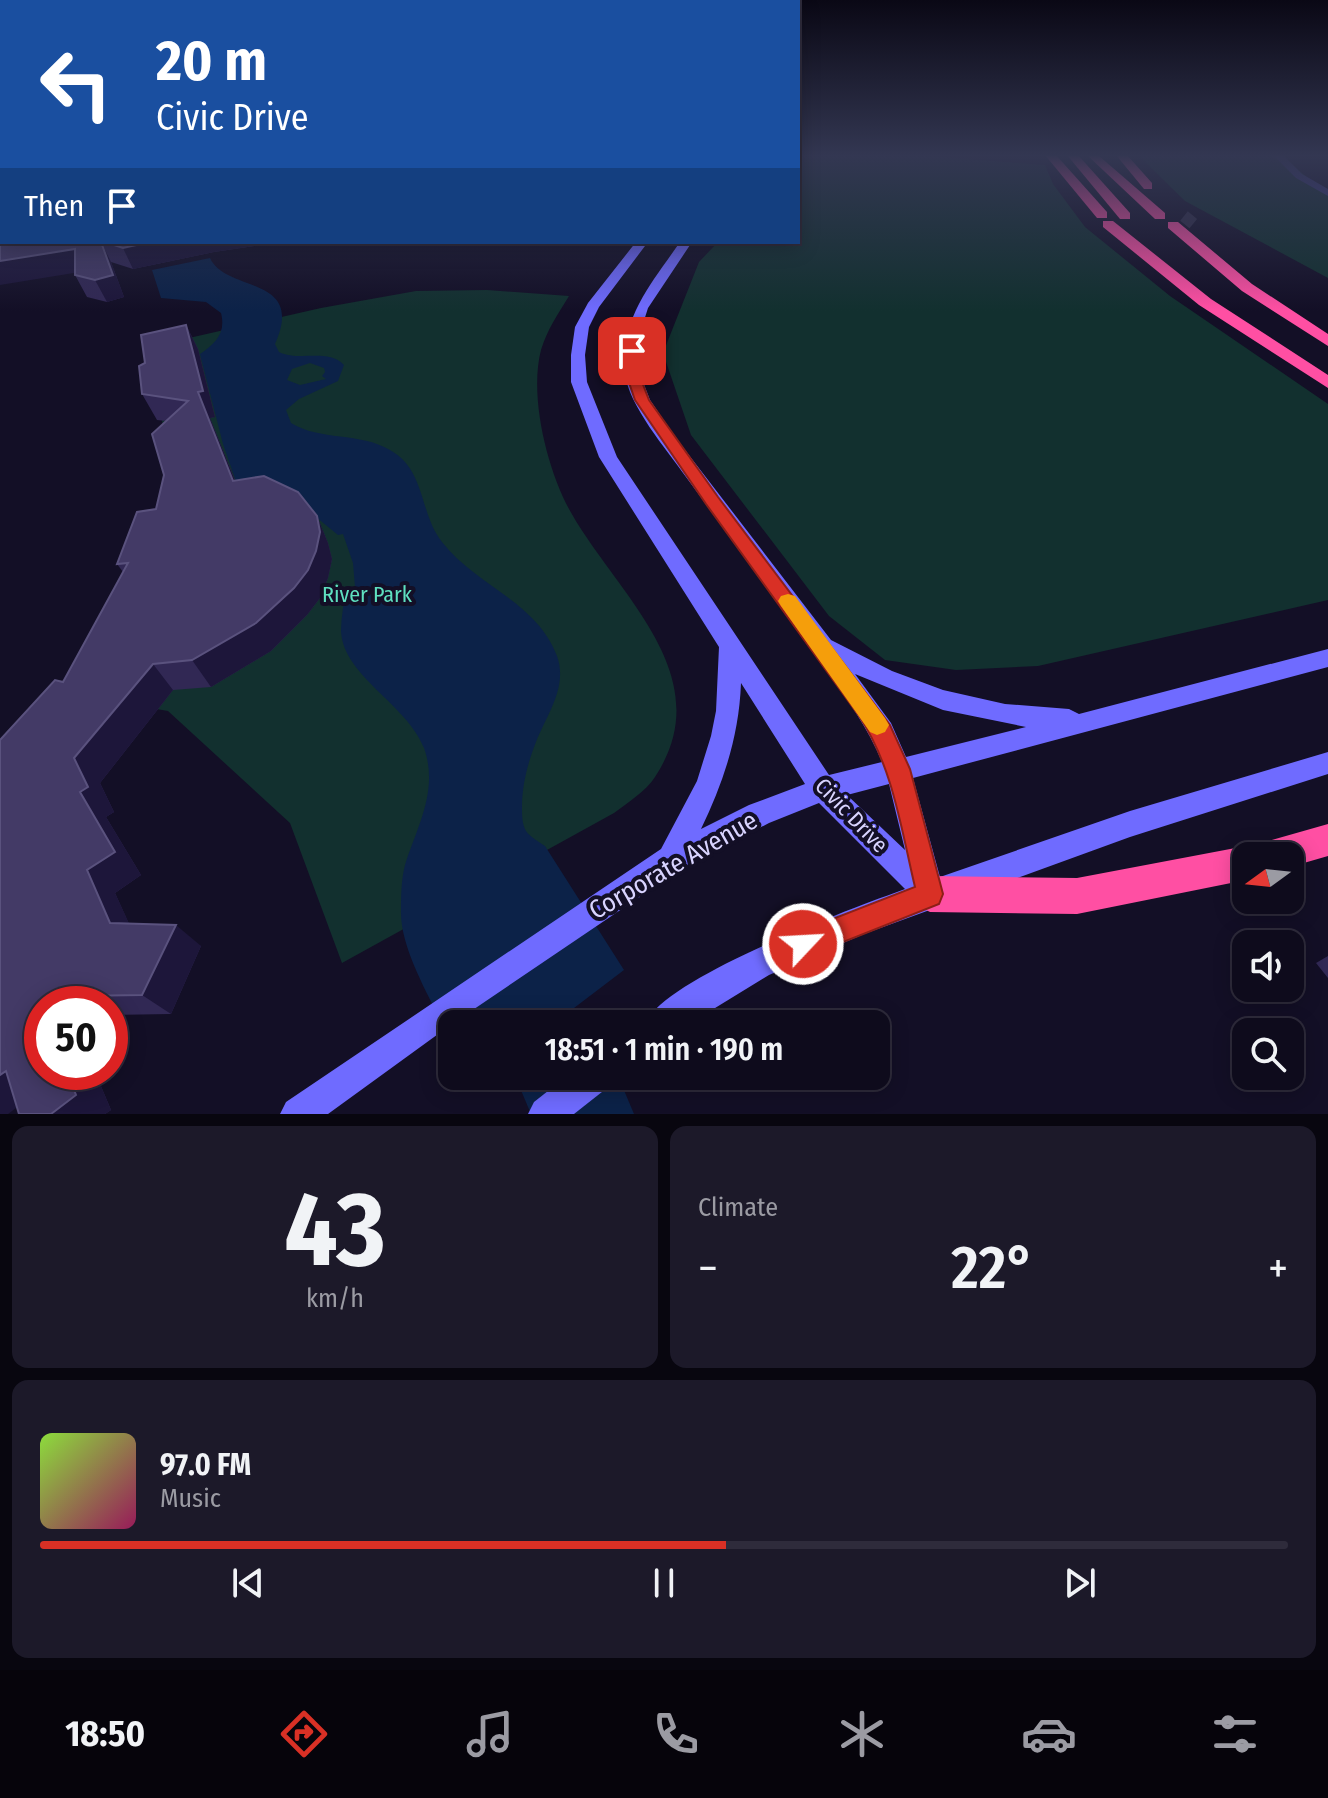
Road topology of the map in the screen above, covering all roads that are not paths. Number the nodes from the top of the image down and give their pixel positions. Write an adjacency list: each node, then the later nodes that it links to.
1 (1094, 207): 8 (highway)
2 (1118, 207): 8 (highway)
3 (1152, 207): 7 (highway)
4 (1195, 225): 9 (highway)
5 (640, 244): 14 (main road, Civic Drive)
6 (685, 244): 13 (main road, Civic Drive)
7 (1199, 251): 10 (highway); 11 (highway)
8 (1188, 289): 12 (highway)
9 (1328, 324)
10 (1328, 341)
11 (1328, 360)
12 (1328, 383)
13 (821, 644): 16 (main road); 18 (main road, Civic Drive)
14 (728, 646): 19 (main road, Civic Drive); 22 (main road)
15 (1328, 658): 16 (main road, Corporate Avenue)
16 (1102, 719): 18 (main road, Corporate Avenue)
17 (1328, 763): 24 (main road)
18 (898, 769): 19 (main road, Corporate Avenue); 24 (main road, Civic Drive)
19 (823, 789): 22 (main road, Corporate Avenue); 24 (main road, Civic Drive)
20 (1328, 840): 21 (highway)
21 (1304, 847)
22 (671, 859): 27 (main road, Corporate Avenue)
23 (1232, 867): 24 (highway)
24 (930, 894): 25 (main road)
25 (682, 1010)
26 (577, 1090): 28 (main road)
27 (298, 1114)
28 (546, 1114)

